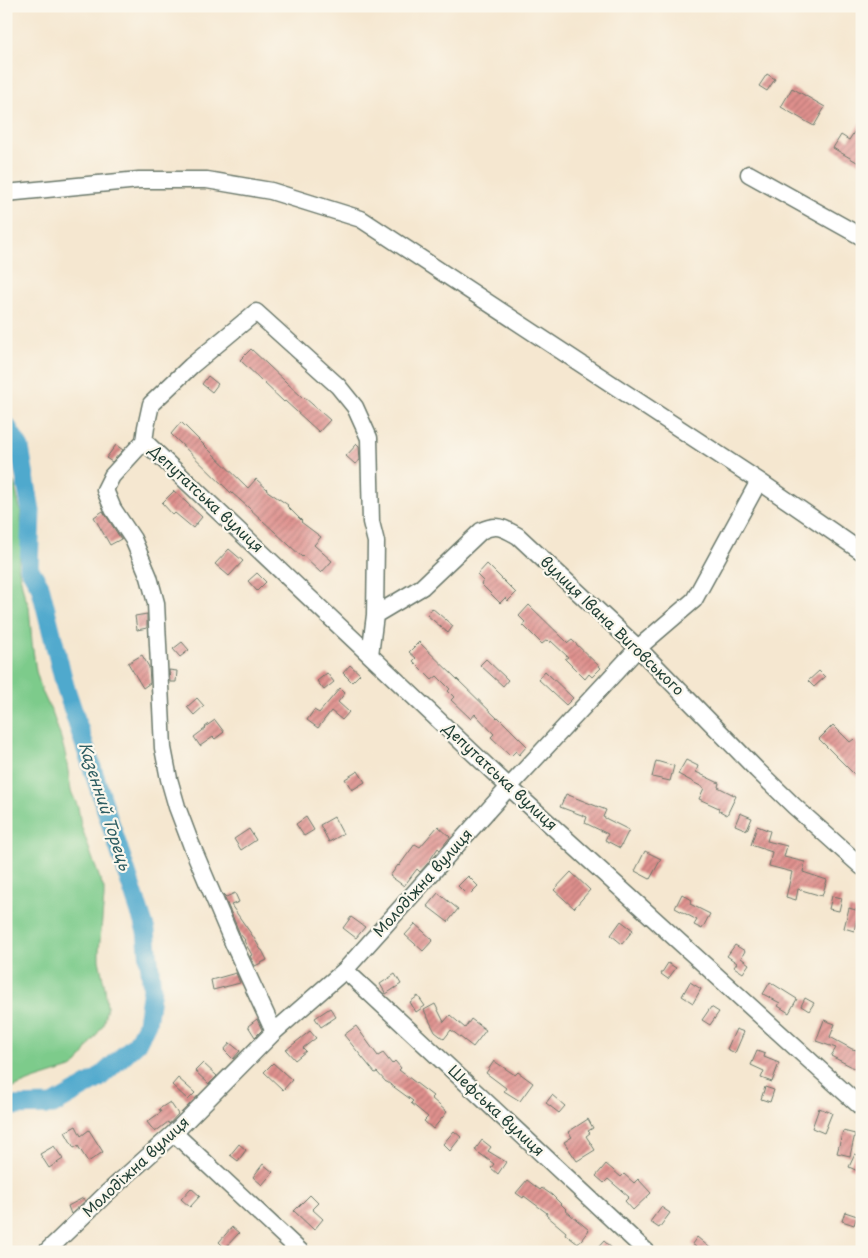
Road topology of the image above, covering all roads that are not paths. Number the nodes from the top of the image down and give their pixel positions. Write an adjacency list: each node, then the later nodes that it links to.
1 (749, 174): 3 (street)
2 (6, 194): 5 (street)
3 (862, 236)
4 (144, 441): 7 (street); 9 (street, Депутатська вулиця); 13 (street)
5 (759, 481): 6 (street); 8 (street, Молодіжна вулиця)
6 (862, 552)
7 (376, 615): 8 (street, вулиця Івана Виговського); 9 (street)
8 (638, 648): 10 (street, Молодіжна вулиця); 11 (street, вулиця Івана Виговського)
9 (370, 655): 10 (street, Депутатська вулиця)
10 (509, 787): 12 (street, Молодіжна вулиця); 14 (street, Депутатська вулиця)
11 (862, 867)
12 (345, 970): 13 (street, Молодіжна вулиця); 18 (street, Шефська вулиця)
13 (274, 1032): 15 (street, Молодіжна вулиця)
14 (862, 1108)
15 (174, 1133): 16 (street, Молодіжна вулиця); 17 (street)
16 (46, 1252)
17 (300, 1252)
18 (648, 1252)

